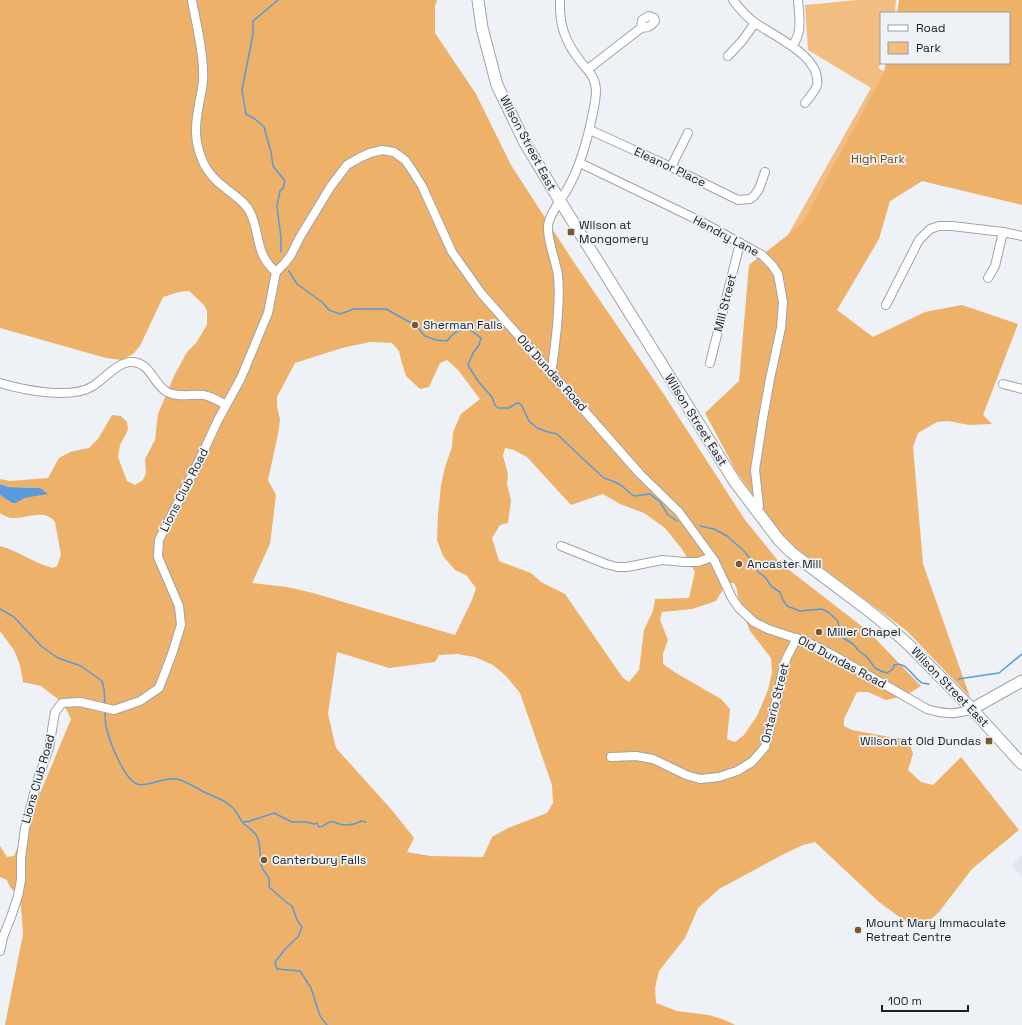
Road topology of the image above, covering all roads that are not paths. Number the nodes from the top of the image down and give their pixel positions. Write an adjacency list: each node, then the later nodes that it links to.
1 (192, 0): 21 (street)
2 (478, 0): 17 (main road, Wilson Street East)
3 (560, 0): 10 (street)
4 (733, 0): 6 (street)
5 (798, 0): 8 (street)
6 (755, 23): 8 (street); 9 (street)
7 (641, 28): 10 (street)
8 (792, 46): 11 (street)
9 (728, 56)
10 (588, 69): 12 (street)
11 (805, 103)
12 (590, 130): 14 (street); 15 (street, Eleanor Place)
13 (688, 133): 15 (street)
14 (580, 163): 17 (street); 20 (street, Hendry Lane)
15 (671, 167): 16 (street, Eleanor Place)
16 (765, 172)
17 (560, 201): 25 (street); 30 (main road, Wilson Street East)
18 (1003, 232): 19 (street); 22 (street); 23 (street)
19 (1022, 236)
20 (740, 243): 24 (street, Mill Street); 30 (street, Hendry Lane)
21 (280, 268): 25 (street, Old Dundas Road); 29 (street, Lions Club Road)
22 (988, 278)
23 (886, 305)
24 (710, 363)
25 (551, 372): 32 (street, Old Dundas Road)
26 (0, 383): 29 (street)
27 (1003, 384): 28 (street)
28 (1022, 388)
29 (226, 405): 38 (street, Lions Club Road)
30 (756, 511): 35 (main road, Wilson Street East)
31 (561, 546): 32 (street)
32 (712, 557): 33 (street, Old Dundas Road)
33 (797, 638): 35 (street, Old Dundas Road); 36 (street, Ontario Street)
34 (1022, 681): 35 (main road)
35 (968, 705): 37 (main road, Wilson Street East)
36 (611, 757)
37 (1022, 764)
38 (0, 951)

